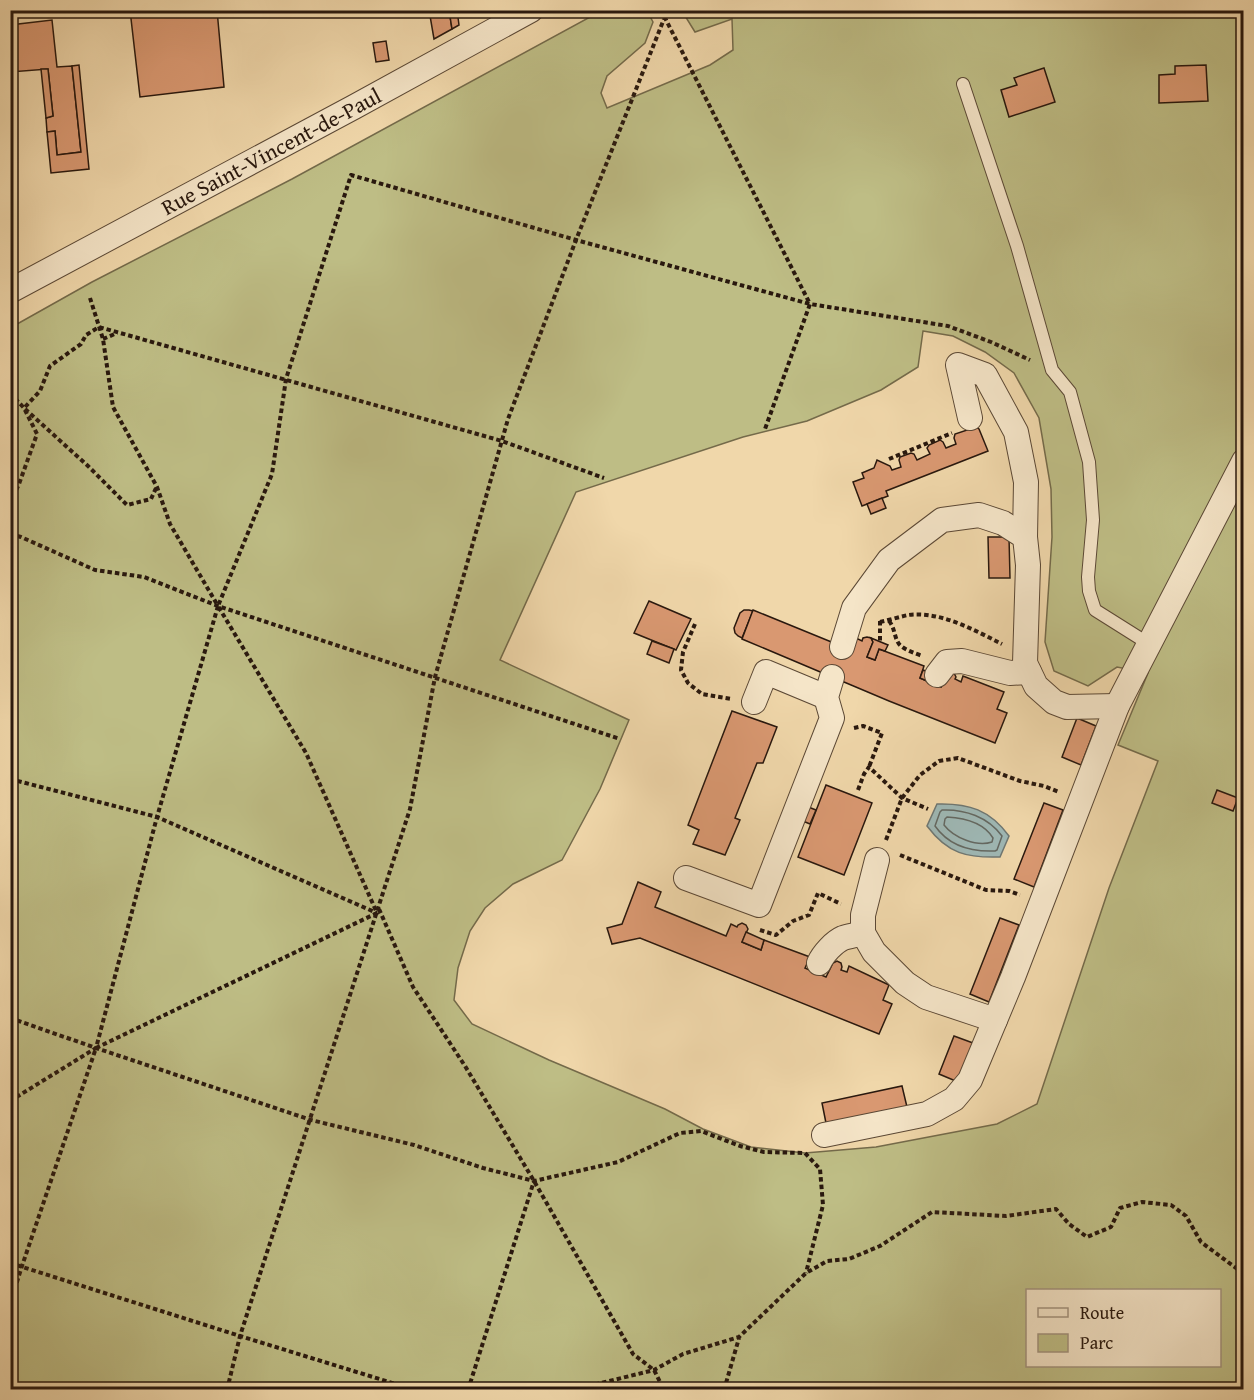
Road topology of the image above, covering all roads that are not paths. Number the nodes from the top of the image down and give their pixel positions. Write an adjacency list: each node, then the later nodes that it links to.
1 (531, 10): 3 (street, Rue Saint-Vincent-de-Paul)
2 (963, 84): 7 (lane)
3 (10, 291)
4 (970, 418): 6 (street)
5 (1244, 461): 7 (street)
6 (1024, 537): 8 (street); 9 (street)
7 (1149, 644): 12 (street)
8 (842, 647)
9 (1027, 668): 10 (street); 12 (street)
10 (936, 675)
11 (747, 701): 14 (street)
12 (1117, 706): 17 (street)
13 (880, 854): 15 (street)
14 (686, 878)
15 (863, 933): 16 (street); 17 (street)
16 (819, 963)
17 (995, 1020): 18 (street)
18 (824, 1135)

